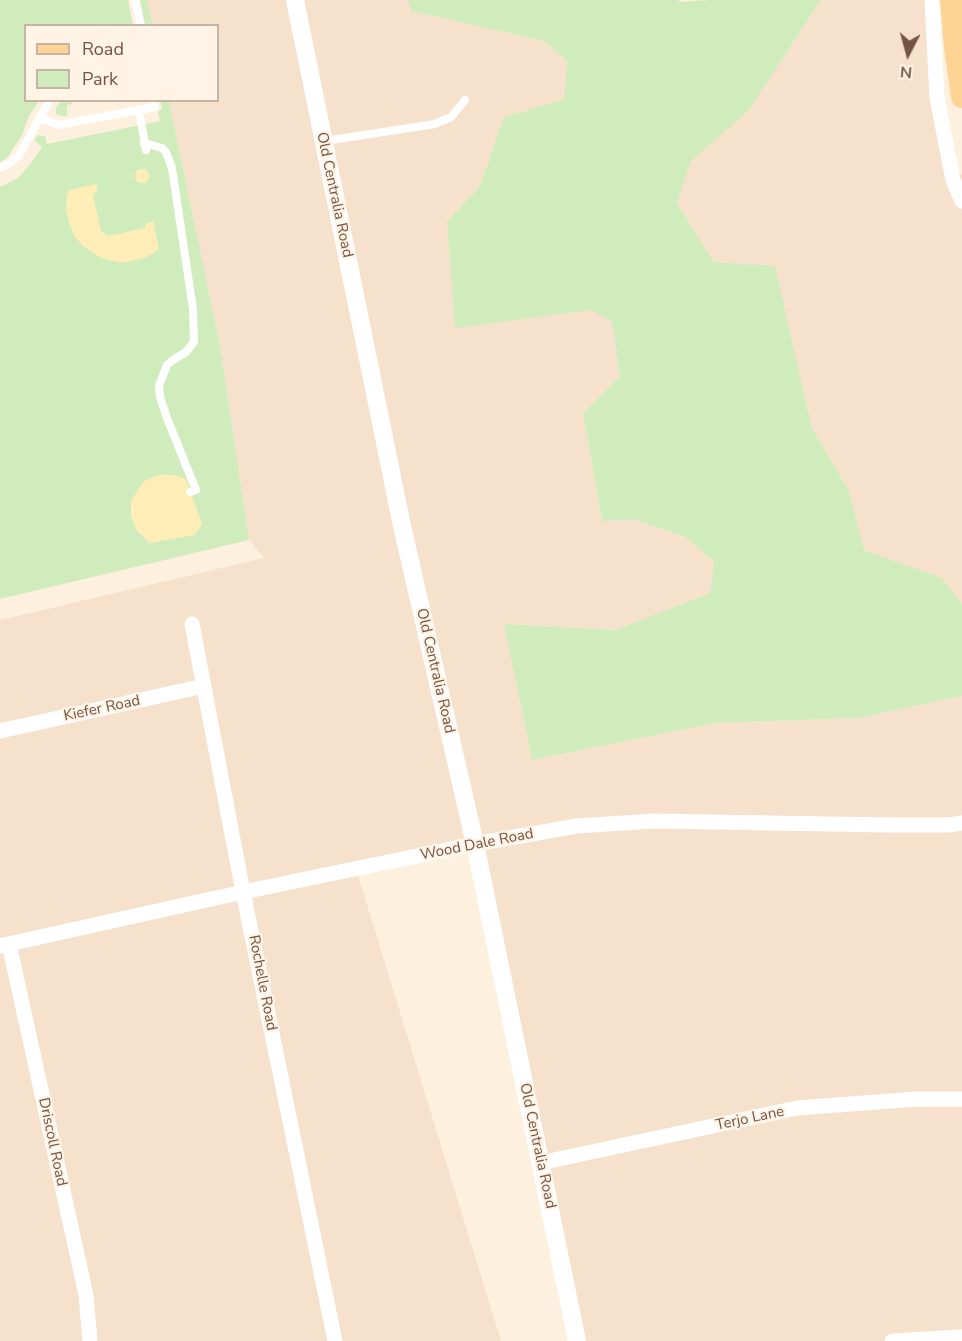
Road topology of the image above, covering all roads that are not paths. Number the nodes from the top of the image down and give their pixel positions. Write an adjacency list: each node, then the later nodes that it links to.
1 (135, 0): 5 (lane)
2 (296, 0): 13 (street, Old Centralia Road)
3 (932, 0): 7 (street)
4 (951, 0): 6 (main road)
5 (141, 24)
6 (961, 92): 7 (street)
7 (937, 98): 15 (street)
8 (465, 100): 13 (lane)
9 (49, 102): 12 (lane)
10 (154, 102): 11 (lane)
11 (139, 110): 12 (lane); 16 (lane)
12 (40, 118): 14 (lane)
13 (323, 141): 21 (street, Old Centralia Road)
14 (0, 168)
15 (962, 201)
16 (190, 492)
17 (192, 624): 18 (street, Rochelle Road)
18 (204, 686): 19 (street, Kiefer Road); 22 (street, Rochelle Road)
19 (0, 731)
20 (962, 823): 21 (street, Wood Dale Road)
21 (475, 844): 22 (street, Wood Dale Road); 25 (street, Old Centralia Road)
22 (243, 892): 23 (street, Wood Dale Road); 28 (street, Rochelle Road)
23 (5, 945): 27 (street, Driscoll Road)
24 (962, 1099): 25 (street, Terjo Lane)
25 (540, 1163): 29 (street, Old Centralia Road)
26 (962, 1337): 30 (street)
27 (90, 1341)
28 (335, 1341)
29 (577, 1341)
30 (892, 1341)

